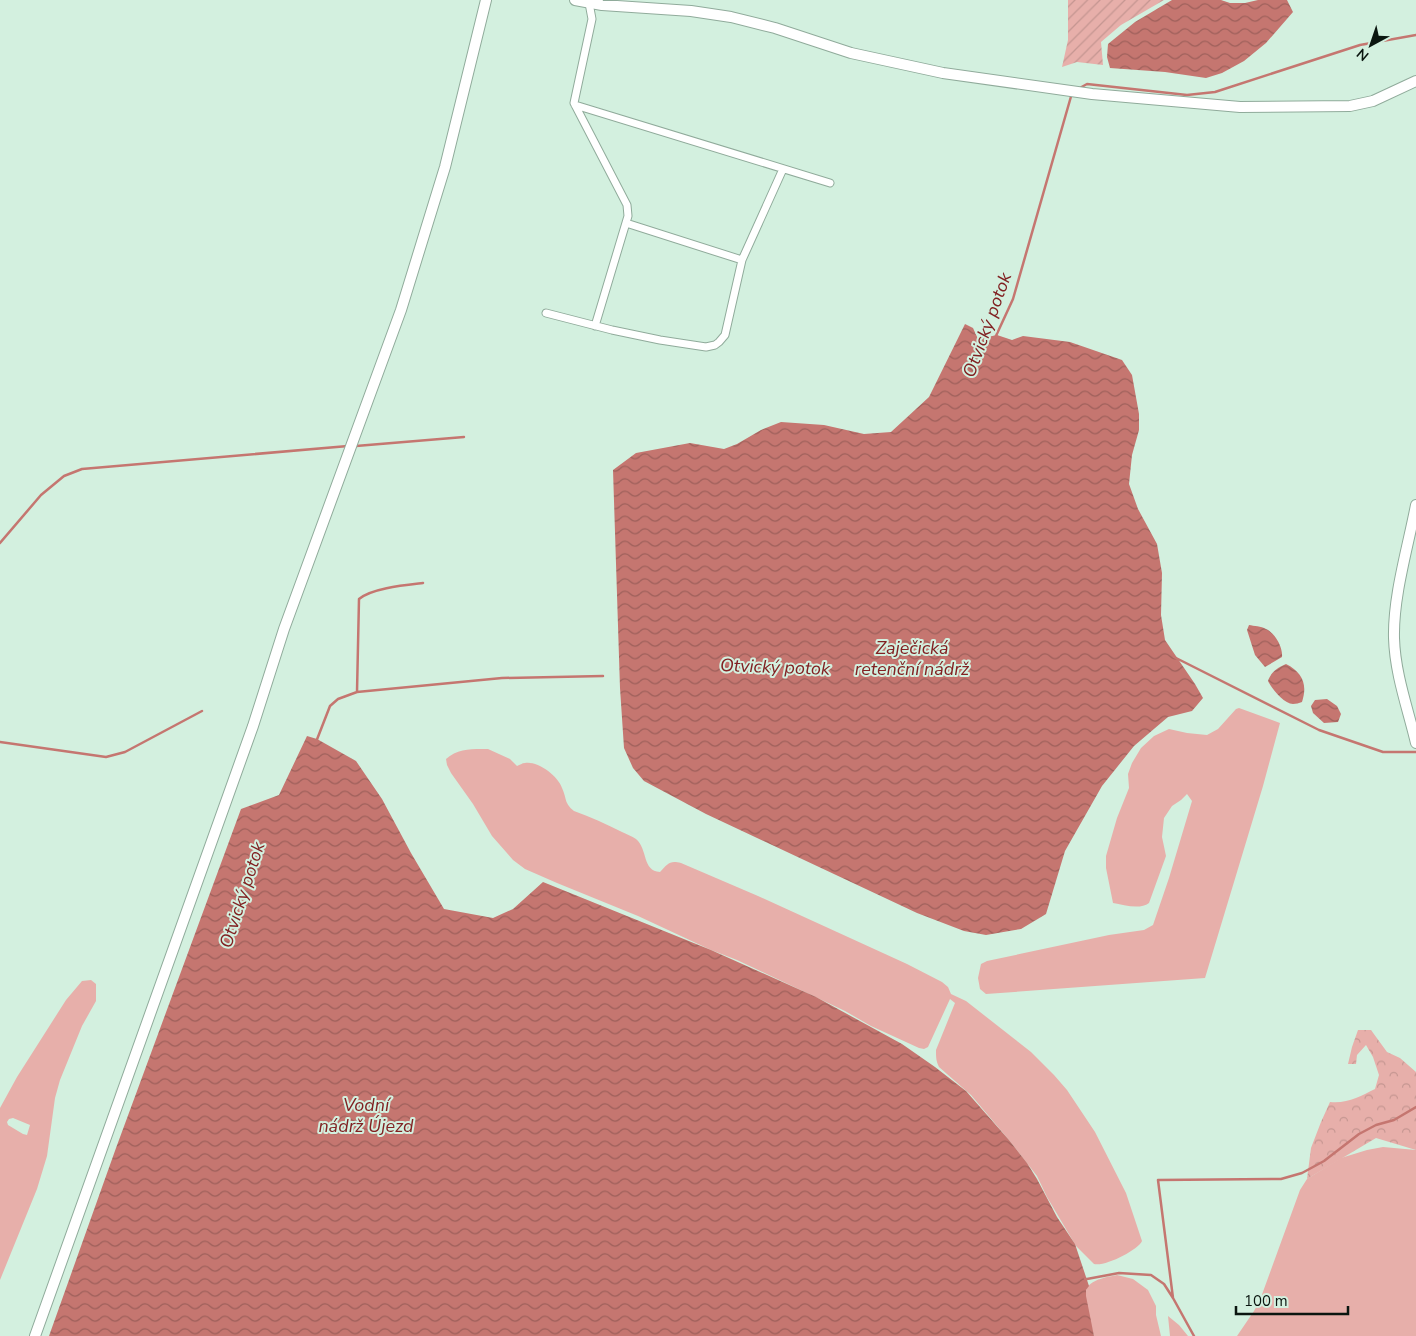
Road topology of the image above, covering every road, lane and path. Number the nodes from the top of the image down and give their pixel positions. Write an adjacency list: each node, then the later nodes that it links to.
1 (486, 0): 14 (street)
2 (576, 0): 3 (street)
3 (589, 3): 4 (street); 5 (street)
4 (1416, 81)
5 (575, 105): 6 (street); 8 (street)
6 (783, 169): 7 (street); 9 (street)
7 (830, 183)
8 (626, 223): 9 (street); 11 (street)
9 (742, 260): 11 (street)
10 (546, 313): 11 (street)
11 (595, 326)
12 (1416, 505): 13 (street)
13 (1416, 743)
14 (35, 1336)

